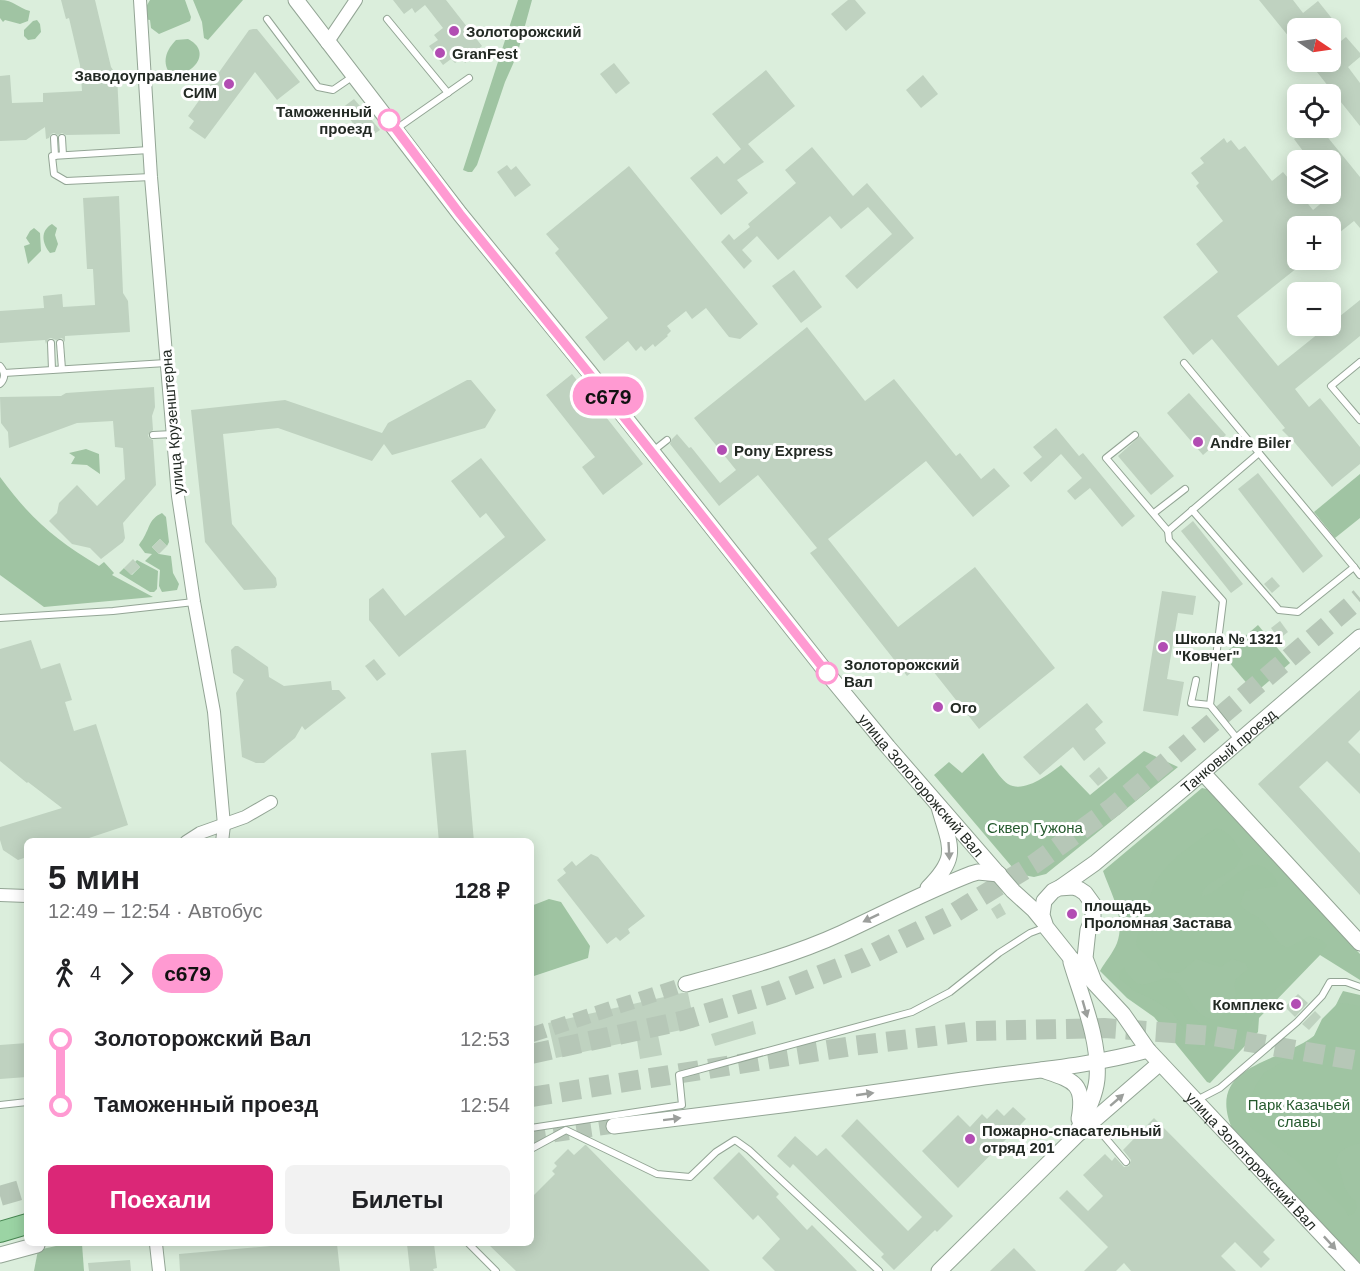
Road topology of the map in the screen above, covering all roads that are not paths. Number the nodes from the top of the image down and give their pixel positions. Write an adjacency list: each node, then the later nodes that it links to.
1 (140, 0): 13 (street, улица Крузенштерна)
2 (296, 0): 6 (street, улица Золоторожский Вал)
3 (357, 0): 6 (street)
4 (267, 19): 7 (lane)
5 (387, 19): 9 (lane)
6 (327, 43): 7 (street, улица Золоторожский Вал)
7 (353, 76): 10 (street, улица Золоторожский Вал)
8 (469, 78): 9 (lane)
9 (448, 93): 10 (lane)
10 (396, 129): 32 (street, улица Золоторожский Вал)
11 (54, 138): 15 (lane)
12 (62, 138): 14 (lane)
13 (150, 150): 14 (lane); 16 (street, улица Крузенштерна)
14 (63, 155): 15 (lane)
15 (55, 156): 16 (lane)
16 (151, 177): 20 (street, улица Крузенштерна)
17 (51, 343): 24 (lane)
18 (60, 343): 23 (lane)
19 (1360, 362): 27 (lane)
20 (166, 363): 23 (lane); 28 (street, улица Крузенштерна)
21 (1184, 363): 33 (lane)
22 (0, 366): 25 (lane)
23 (62, 369): 24 (lane)
24 (52, 370): 25 (lane)
25 (4, 373): 26 (lane)
26 (0, 384)
27 (1360, 420)
28 (173, 434): 29 (lane); 40 (street, улица Крузенштерна)
29 (153, 435)
30 (1135, 435): 36 (lane)
31 (666, 440): 32 (lane)
32 (652, 452): 48 (street, улица Золоторожский Вал)
33 (1259, 453): 35 (lane); 38 (lane)
34 (1185, 489): 36 (lane)
35 (1192, 510): 37 (lane); 38 (lane)
36 (1154, 513): 37 (lane)
37 (1168, 531): 44 (lane)
38 (1354, 567): 39 (lane)
39 (1360, 575)
40 (194, 602): 41 (lane); 49 (street, улица Крузенштерна)
41 (0, 618)
42 (1358, 642): 45 (street, Танковый проезд)
43 (1196, 680): 44 (lane)
44 (1210, 705): 45 (lane)
45 (1239, 741): 46 (street, Танковый проезд)
46 (1203, 773): 52 (street, Танковый проезд); 62 (street)
47 (271, 801): 49 (street)
48 (937, 802): 53 (street, улица Золоторожский Вал); 56 (street, one-way to 56)
49 (224, 825): 50 (street); 51 (street, улица Крузенштерна)
50 (192, 838)
51 (222, 838)
52 (1095, 863): 54 (street, Танковый проезд); 59 (street)
53 (999, 874): 55 (street, улица Золоторожский Вал); 56 (street)
54 (1056, 890): 55 (street); 59 (street); 60 (street)
55 (1013, 891): 60 (street, улица Золоторожский Вал)
56 (924, 892): 64 (street, one-way to 64)
57 (0, 895): 58 (street)
58 (24, 896)
59 (1089, 898): 61 (street)
60 (1047, 927): 61 (street); 63 (street); 76 (lane)
61 (1088, 930): 65 (street)
62 (1360, 943)
63 (1070, 957): 65 (street); 68 (street, one-way to 68)
64 (686, 984)
65 (1095, 984): 67 (street)
66 (1360, 987): 71 (lane)
67 (1148, 1050): 68 (street); 69 (street, улица Золоторожский Вал)
68 (1096, 1061): 70 (street); 77 (street)
69 (1160, 1063): 71 (street, улица Золоторожский Вал); 74 (street, one-way to 69)
70 (1040, 1069): 75 (street, one-way to 70); 77 (street)
71 (1195, 1101): 90 (street, улица Золоторожский Вал, one-way to 90)
72 (24, 1102): 73 (lane)
73 (0, 1105)
74 (1092, 1121): 77 (street); 79 (lane)
75 (614, 1126)
76 (534, 1128)
77 (1075, 1137): 89 (street)
78 (534, 1147): 88 (lane)
79 (1126, 1162)
80 (24, 1225): 81 (main road)
81 (0, 1232)
82 (34, 1246): 85 (street)
83 (156, 1246): 86 (street)
84 (471, 1246): 87 (lane)
85 (0, 1255)
86 (159, 1271)
87 (496, 1271)
88 (879, 1271)
89 (939, 1271)
90 (1356, 1271)

